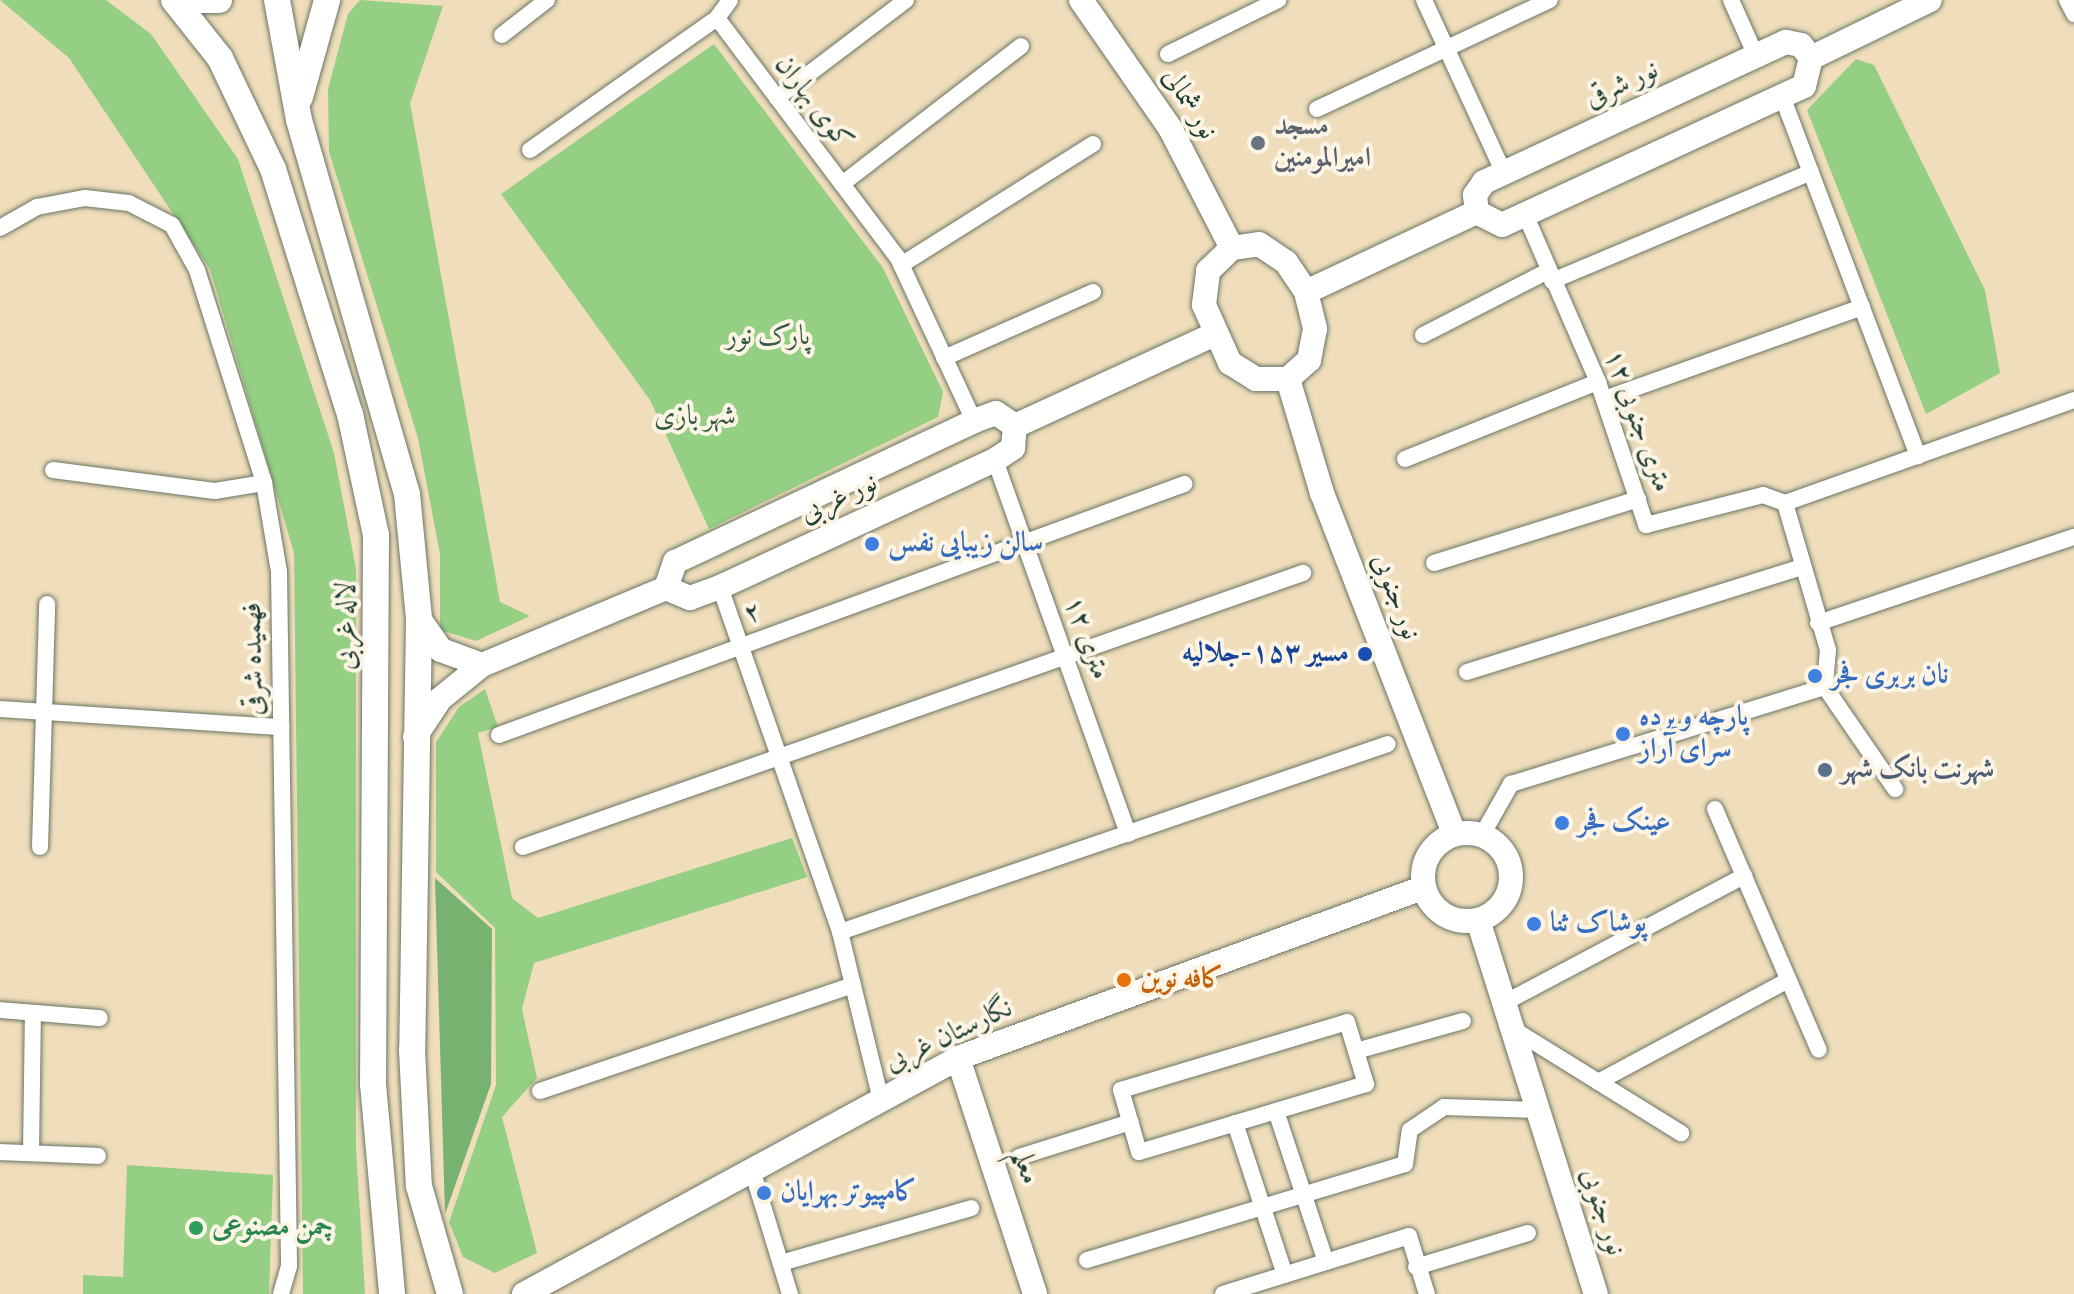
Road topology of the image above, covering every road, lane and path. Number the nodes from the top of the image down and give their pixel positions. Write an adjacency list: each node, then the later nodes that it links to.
1 (174, 0): 126 (main road, لاله غربی)
2 (199, 0): 3 (main road)
3 (219, 0)
4 (277, 0): 27 (main road)
5 (327, 0): 27 (main road)
6 (547, 0): 18 (street)
7 (730, 0): 17 (street)
8 (906, 0): 25 (street)
9 (1081, 0): 36 (street, نور شمالی)
10 (1278, 0): 21 (street)
11 (1424, 0): 20 (street)
12 (1550, 0): 20 (street)
13 (1731, 0): 22 (street)
14 (1930, 0): 23 (street)
15 (2067, 0): 16 (street)
16 (2074, 14)
17 (717, 18): 25 (street, کوی بهاران); 29 (street)
18 (502, 35)
19 (1021, 46): 32 (street)
20 (1446, 48): 26 (street); 31 (street)
21 (1168, 54)
22 (1756, 56): 23 (street, نور شرقی); 31 (street, نور شرقی)
23 (1811, 58): 24 (street)
24 (1782, 96): 30 (street); 34 (street)
25 (777, 98): 32 (street, کوی بهاران)
26 (1317, 109)
27 (299, 120): 67 (main road)
28 (1093, 144): 37 (street)
29 (530, 150)
30 (1811, 172): 38 (street); 41 (street)
31 (1504, 173): 33 (street, نور شرقی)
32 (842, 184): 37 (street, کوی بهاران)
33 (1477, 212): 34 (street); 40 (street)
34 (1525, 214): 38 (street, ۱۲ متری جنوبی)
35 (0, 228): 55 (street, فهمیده شرقی)
36 (1232, 248): 40 (street); 42 (street)
37 (901, 265): 44 (street, کوی بهاران)
38 (1550, 276): 43 (street); 46 (street, ۱۲ متری جنوبی)
39 (1093, 292): 44 (street)
40 (1306, 292): 45 (street)
41 (1862, 307): 47 (street); 51 (street)
42 (1213, 335): 45 (street); 50 (street)
43 (1423, 335)
44 (944, 358): 49 (street, کوی بهاران)
45 (1288, 379): 84 (street, نور جنوبی)
46 (1598, 382): 47 (street, ۱۲ متری جنوبی); 52 (street)
47 (1604, 399): 57 (street, ۱۲ متری جنوبی)
48 (2074, 400): 51 (street)
49 (974, 421): 50 (street, نور غربی); 65 (street, نور غربی)
50 (1015, 426): 53 (street)
51 (1918, 456): 58 (street)
52 (1405, 459)
53 (995, 460): 60 (street, ۱۲ متری); 64 (street, نور غربی)
54 (53, 470): 55 (street)
55 (264, 483): 76 (street, فهمیده شرقی)
56 (1184, 484): 60 (street, ۲)
57 (1638, 499): 58 (street, ۱۲ متری جنوبی); 61 (street)
58 (1785, 503): 62 (street)
59 (2074, 537): 68 (street)
60 (1025, 542): 69 (street, ۲); 70 (street, ۱۲ متری)
61 (1434, 563)
62 (1802, 567): 68 (street); 72 (street)
63 (1303, 573): 70 (street)
64 (720, 587): 65 (street, نور غربی); 69 (street)
65 (666, 588): 71 (street)
66 (47, 604): 75 (street)
67 (419, 619): 71 (street); 78 (main road)
68 (1818, 623): 73 (street)
69 (741, 647): 77 (street, ۲); 80 (street)
70 (1066, 657): 80 (street); 83 (street, ۱۲ متری)
71 (482, 665): 78 (street)
72 (1467, 672)
73 (1825, 687): 81 (street); 85 (street)
74 (0, 709): 75 (street)
75 (43, 711): 76 (street); 86 (street)
76 (281, 727): 125 (street, فهمیده شرقی)
77 (499, 735)
78 (415, 737): 127 (main road)
79 (1388, 744): 83 (street)
80 (780, 759): 87 (street); 91 (street)
81 (1895, 789)
82 (1715, 809): 88 (street)
83 (1128, 834): 91 (street)
84 (1454, 834): 85 (street); 89 (street)
85 (1482, 835): 90 (street)
86 (40, 847)
87 (523, 847)
88 (1744, 876): 92 (street); 94 (street)
89 (1423, 888): 90 (street); 102 (street, نگارستان غربی)
90 (1478, 920): 94 (street, نور جنوبی)
91 (840, 932): 93 (street)
92 (1788, 980): 100 (street); 103 (street)
93 (853, 985): 104 (street); 105 (street)
94 (1504, 1003): 99 (street, نور جنوبی)
95 (0, 1010): 96 (street)
96 (33, 1013): 97 (street); 112 (street)
97 (100, 1018)
98 (1463, 1021): 101 (street)
99 (1513, 1029): 103 (street); 106 (street, نور جنوبی)
100 (1819, 1050)
101 (1356, 1051): 107 (street); 108 (street)
102 (958, 1058): 105 (street, نگارستان غربی); 130 (street, معلم)
103 (1598, 1082): 110 (street)
104 (540, 1091)
105 (881, 1100): 115 (street, نگارستان غربی)
106 (1538, 1110): 116 (street); 133 (street, نور جنوبی)
107 (1276, 1111): 109 (street); 116 (street)
108 (1131, 1122): 109 (street); 114 (street)
109 (1235, 1123): 117 (street)
110 (1681, 1133)
111 (0, 1152): 112 (street)
112 (31, 1153): 113 (street)
113 (98, 1156)
114 (1019, 1157)
115 (752, 1170): 122 (street); 128 (street, نگارستان غربی)
116 (1301, 1195): 117 (street); 121 (street)
117 (1263, 1207): 120 (street); 124 (street)
118 (971, 1208): 122 (street)
119 (1528, 1233): 123 (street)
120 (1087, 1260)
121 (1326, 1262): 123 (street); 124 (street)
122 (781, 1263): 129 (street)
123 (1416, 1267): 132 (street)
124 (1285, 1275): 131 (street)
125 (281, 1294)
126 (392, 1294)
127 (450, 1294)
128 (524, 1294)
129 (790, 1294)
130 (1035, 1294)
131 (1223, 1294)
132 (1427, 1294)
133 (1596, 1294)

